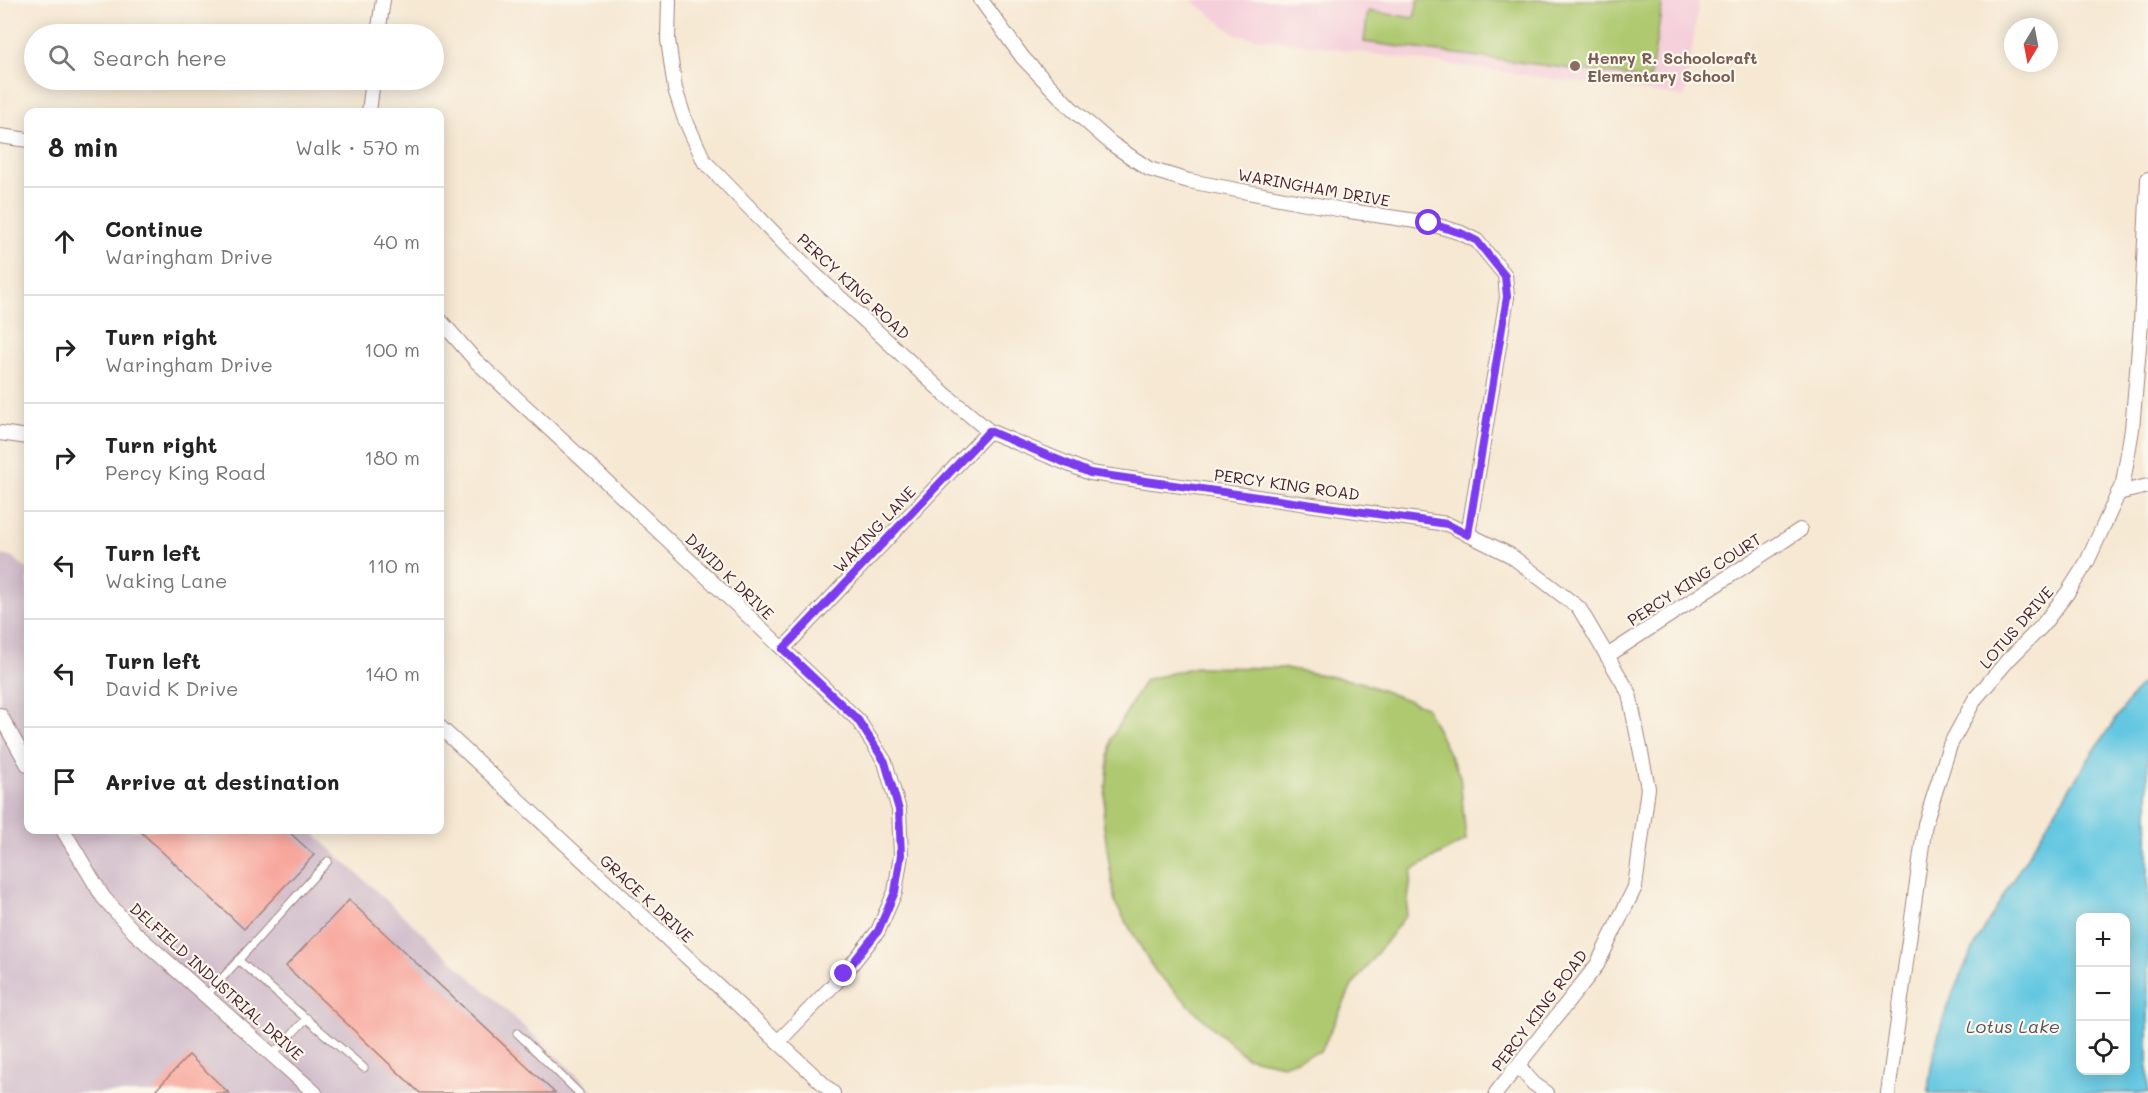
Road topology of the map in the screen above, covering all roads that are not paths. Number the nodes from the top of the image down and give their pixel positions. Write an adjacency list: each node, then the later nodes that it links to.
1 (383, 0): 4 (street)
2 (669, 0): 11 (street, PERCY KING ROAD)
3 (981, 0): 17 (street, WARINGHAM DRIVE)
4 (379, 24)
5 (372, 90): 6 (street)
6 (370, 108)
7 (0, 136): 8 (street)
8 (24, 139)
9 (2148, 179): 15 (street, LOTUS DRIVE)
10 (444, 325): 18 (street, DAVID K DRIVE)
11 (989, 431): 17 (street, PERCY KING ROAD); 18 (street, WAKING LANE)
12 (0, 433): 13 (street)
13 (24, 436)
14 (2148, 486): 15 (street)
15 (2118, 493): 38 (street, LOTUS DRIVE)
16 (1800, 530): 19 (street, PERCY KING COURT)
17 (1468, 535): 19 (street, PERCY KING ROAD)
18 (783, 649): 29 (street, DAVID K DRIVE)
19 (1606, 656): 31 (street, PERCY KING ROAD)
20 (0, 716): 22 (street)
21 (444, 731): 29 (street, GRACE K DRIVE)
22 (24, 758)
23 (65, 834): 26 (street, DELFIELD INDUSTRIAL DRIVE)
24 (328, 861): 25 (lane)
25 (238, 960): 26 (lane); 27 (lane)
26 (206, 996): 30 (street, DELFIELD INDUSTRIAL DRIVE)
27 (307, 1018): 30 (lane); 32 (lane)
28 (517, 1033): 34 (lane)
29 (778, 1042): 35 (street, GRACE K DRIVE)
30 (273, 1054): 33 (street, DELFIELD INDUSTRIAL DRIVE)
31 (1518, 1066): 36 (street, PERCY KING ROAD); 37 (street)
32 (363, 1068)
33 (315, 1093)
34 (579, 1093)
35 (833, 1093)
36 (1496, 1093)
37 (1547, 1093)
38 (1888, 1093)

